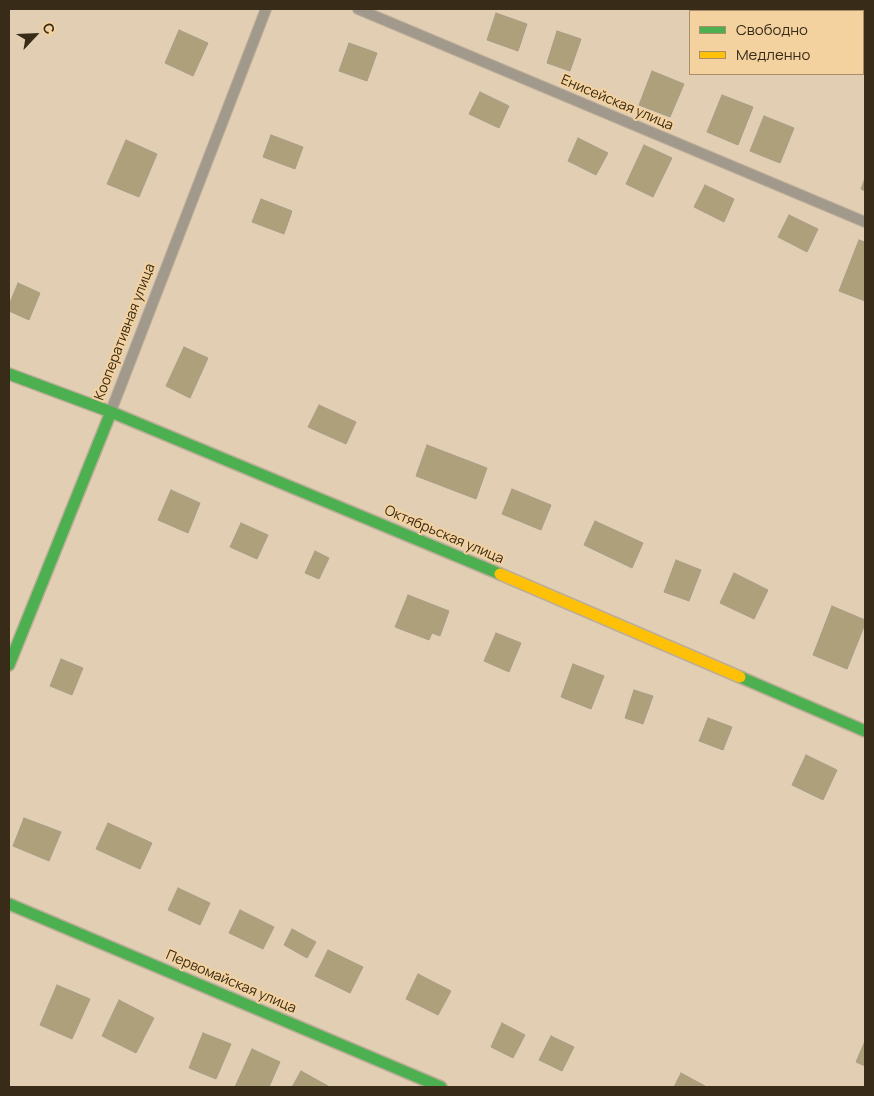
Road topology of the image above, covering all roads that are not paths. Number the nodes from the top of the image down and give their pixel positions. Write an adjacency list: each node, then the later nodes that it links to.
1 (266, 9): 5 (lane, Кооперативная улица)
2 (358, 9): 3 (lane, Енисейская улица)
3 (865, 222)
4 (9, 374): 5 (main road, Октябрьская улица)
5 (110, 412): 6 (main road, Кооперативная улица); 7 (main road, Октябрьская улица)
6 (9, 665)
7 (865, 732)
8 (9, 904): 9 (main road, Первомайская улица)
9 (441, 1087)

